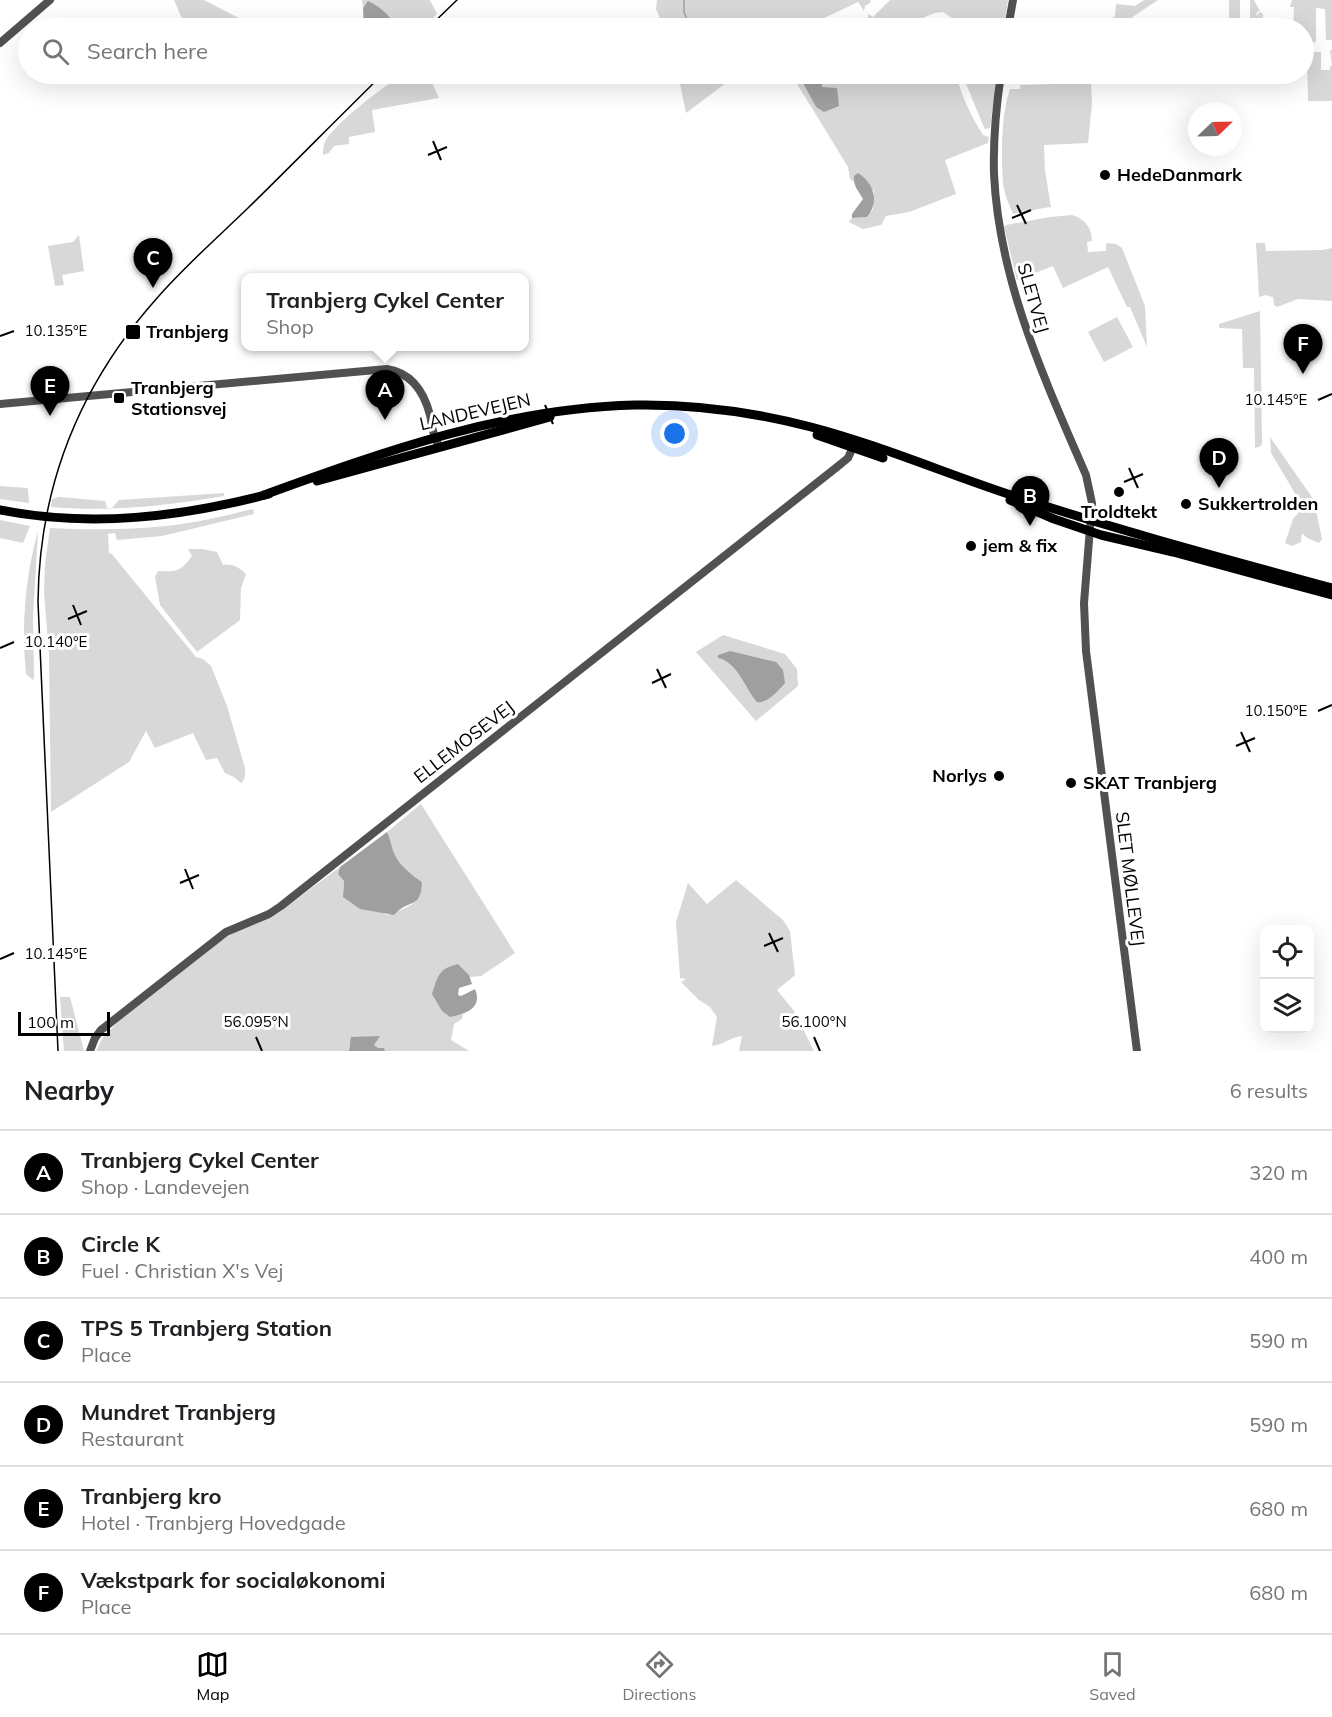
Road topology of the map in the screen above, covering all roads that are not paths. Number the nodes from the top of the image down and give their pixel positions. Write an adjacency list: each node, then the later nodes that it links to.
1 (50, 0): 3 (street)
2 (1013, 0): 4 (street)
3 (29, 18)
4 (1010, 18)
5 (18, 28): 6 (street)
6 (0, 43)
7 (1000, 84): 15 (street, SLETVEJ)
8 (0, 404): 10 (street)
9 (593, 408): 10 (main road, LANDEVEJEN); 11 (main road, LANDEVEJEN); 12 (main road, LANDEVEJEN)
10 (437, 436): 12 (street); 13 (main road, LANDEVEJEN)
11 (854, 444): 15 (main road); 16 (main road); 19 (street, ELLEMOSEVEJ)
12 (440, 447): 13 (main road, LANDEVEJEN)
13 (264, 495): 14 (main road, LANDEVEJEN)
14 (0, 510)
15 (1091, 520): 16 (street, SLETVEJ); 17 (main road)
16 (1090, 532): 18 (main road); 20 (street, SLET MØLLEVEJ)
17 (1332, 588)
18 (1332, 595)
19 (90, 1051)
20 (1137, 1051)

